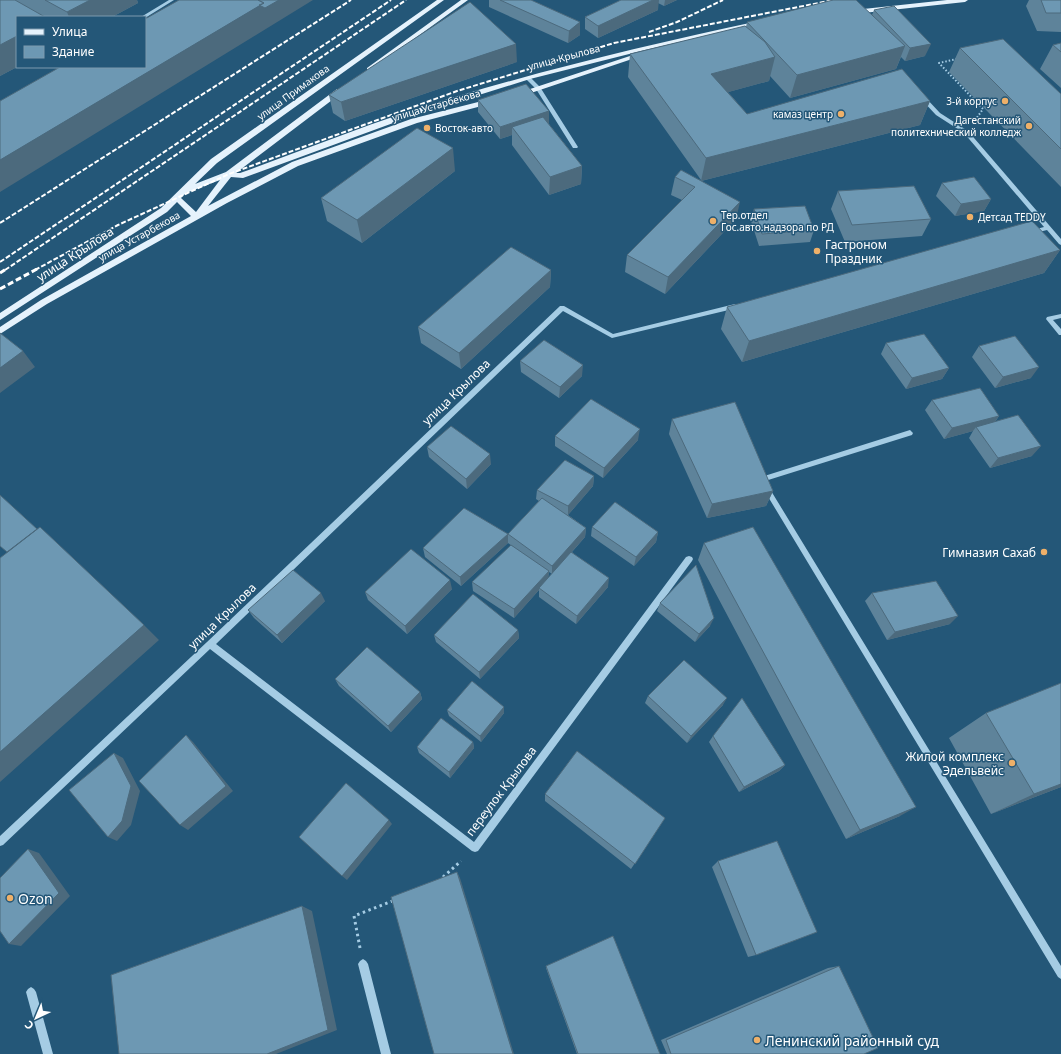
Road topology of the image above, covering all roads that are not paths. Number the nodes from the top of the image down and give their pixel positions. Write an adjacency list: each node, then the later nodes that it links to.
1 (172, 0): 8 (street)
2 (441, 0): 18 (main road, улица Примакова)
3 (465, 0): 9 (main road)
4 (905, 0): 6 (main road)
5 (965, 0): 7 (main road)
6 (850, 6)
7 (845, 13)
8 (145, 16)
9 (363, 74)
10 (528, 78): 12 (street); 12 (main road, улица Крылова); 17 (main road, улица Крылова)
11 (344, 88): 17 (main road)
12 (538, 88): 14 (main road); 16 (street)
13 (920, 94): 21 (street)
14 (509, 96)
15 (494, 100): 20 (main road, улица Устарбекова)
16 (575, 147)
17 (229, 174): 18 (main road); 20 (main road)
18 (178, 194): 19 (main road, улица Примакова); 20 (main road)
19 (164, 210): 26 (main road, улица Крылова)
20 (196, 217): 27 (main road, улица Устарбекова)
21 (1046, 228): 22 (street); 23 (street)
22 (1023, 233)
23 (1061, 243)
24 (739, 305): 31 (street, улица Крылова)
25 (1061, 316): 28 (street)
26 (0, 317)
27 (0, 331)
28 (1061, 333)
29 (910, 433): 34 (street)
30 (689, 559): 31 (street, переулок Крылова)
31 (210, 644): 32 (street, улица Крылова)
32 (0, 842)
33 (363, 964): 37 (street)
34 (1061, 974)
35 (31, 992): 36 (street)
36 (48, 1054)
37 (386, 1054)

